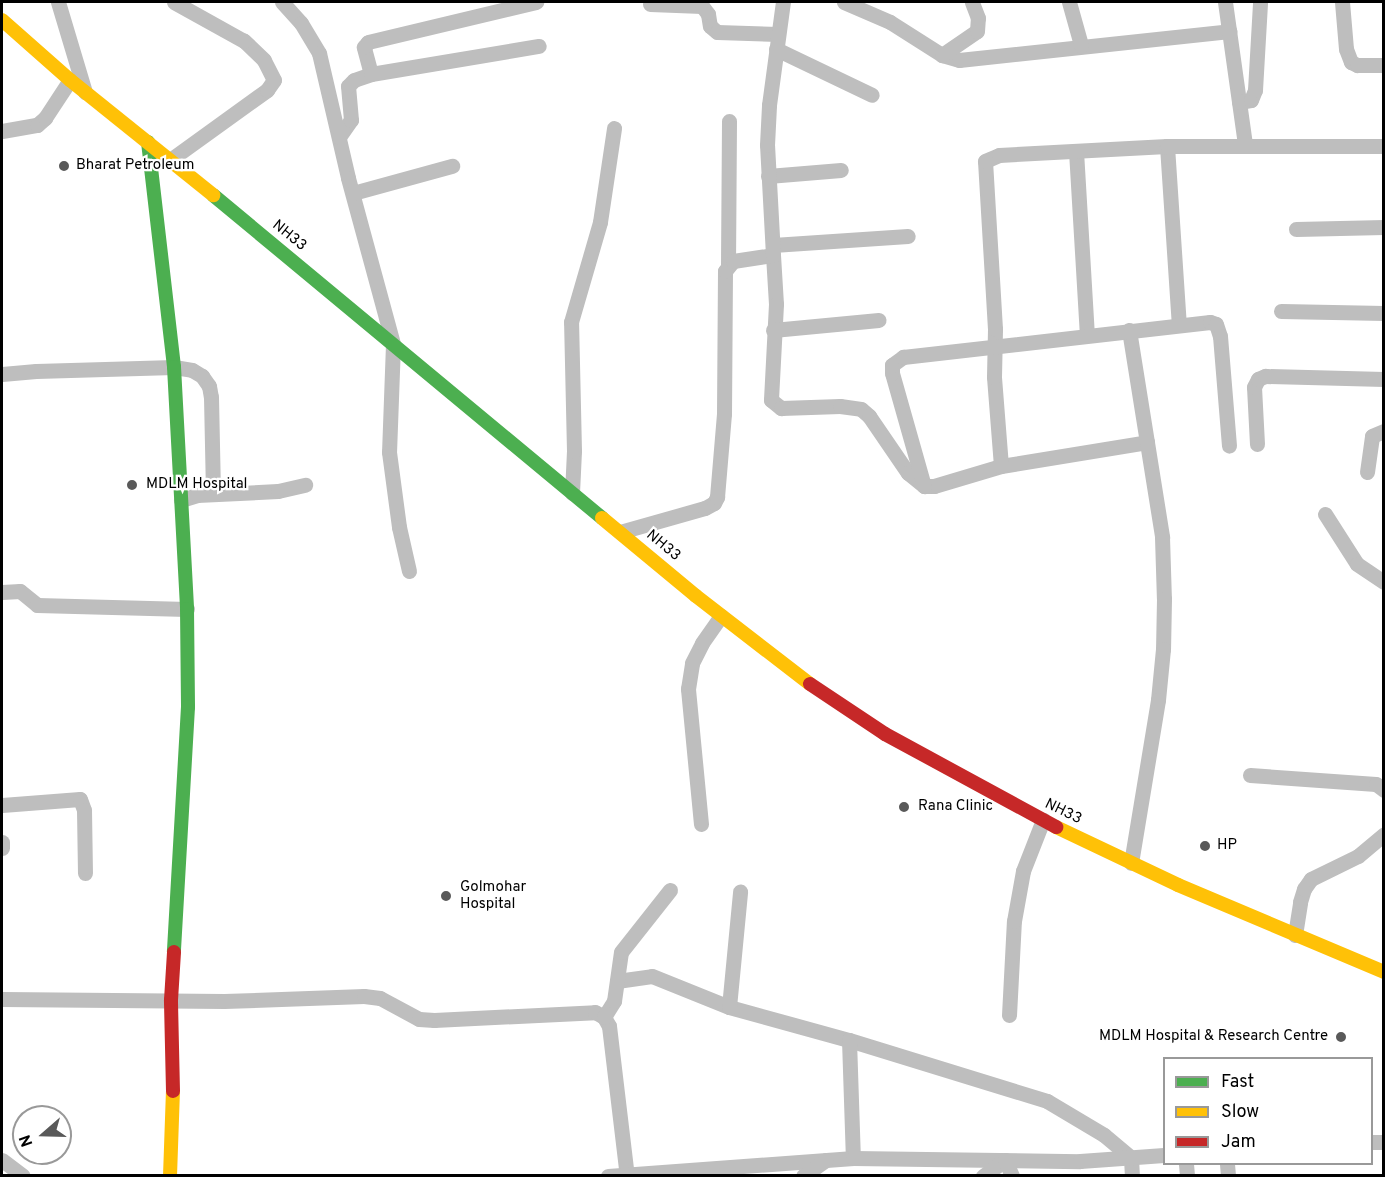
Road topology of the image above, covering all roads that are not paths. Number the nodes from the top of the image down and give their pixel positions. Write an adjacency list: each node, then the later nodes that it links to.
1 (58, 2): 22 (street)
2 (174, 2): 34 (street)
3 (284, 2): 28 (street)
4 (536, 2): 20 (street)
5 (783, 2): 15 (street)
6 (844, 2): 18 (street)
7 (972, 2): 18 (street)
8 (1069, 2): 17 (street)
9 (1225, 2): 14 (street)
10 (1260, 2): 24 (street)
11 (1342, 2): 19 (street)
12 (650, 4): 15 (street)
13 (2, 20): 21 (main road, NH33)
14 (1229, 31): 17 (street); 24 (street)
15 (777, 41): 23 (street); 37 (street)
16 (539, 45): 20 (street)
17 (1081, 45): 18 (street)
18 (942, 55)
19 (1383, 65)
20 (371, 74): 28 (street)
21 (70, 80): 22 (main road, NH33); 27 (street)
22 (85, 92): 29 (main road, NH33)
23 (872, 96)
24 (1239, 102): 30 (street)
25 (729, 121): 43 (street)
26 (614, 128): 65 (street)
27 (2, 131)
28 (339, 137): 38 (street)
29 (148, 142): 34 (main road, NH33); 53 (main road)
30 (1245, 144): 31 (street); 32 (street)
31 (1167, 146): 33 (street); 47 (street)
32 (1383, 146)
33 (1077, 151): 50 (street); 52 (street)
34 (170, 160): 51 (main road, NH33)
35 (452, 166): 38 (street)
36 (841, 170): 37 (street)
37 (768, 177): 42 (street)
38 (353, 193): 51 (street)
39 (1383, 227): 40 (street)
40 (1296, 229)
41 (908, 236): 42 (street)
42 (773, 250): 43 (street); 48 (street)
43 (728, 265): 68 (street)
44 (1281, 311): 45 (street)
45 (1383, 313)
46 (879, 320): 48 (street)
47 (1179, 325): 49 (street); 59 (street)
48 (773, 330): 63 (street)
49 (1130, 330): 50 (street); 57 (street)
50 (1087, 334): 52 (street)
51 (393, 344): 65 (main road, NH33); 69 (street)
52 (995, 346): 60 (street); 63 (street)
53 (174, 367): 54 (street); 64 (street); 66 (main road)
54 (2, 374)
55 (1383, 380): 58 (street)
56 (1383, 431): 61 (street)
57 (1147, 442): 60 (street); 82 (street)
58 (1257, 444)
59 (1229, 446)
60 (1001, 466): 63 (street)
61 (1367, 472)
62 (305, 485): 64 (street)
63 (924, 486)
64 (213, 493): 66 (street)
65 (572, 494): 68 (main road, NH33)
66 (181, 500): 72 (main road)
67 (1324, 514): 70 (street)
68 (620, 532): 73 (main road, NH33)
69 (409, 571)
70 (1383, 582)
71 (2, 592): 72 (street)
72 (187, 609): 90 (main road)
73 (721, 616): 77 (main road, NH33); 78 (street)
74 (1250, 775): 75 (street)
75 (1383, 790)
76 (2, 805): 83 (street)
77 (1043, 820): 82 (main road, NH33); 92 (street)
78 (701, 824)
79 (1383, 834): 86 (street)
80 (2, 842): 81 (street)
81 (2, 848)
82 (1131, 863): 86 (main road, NH33)
83 (85, 873)
84 (670, 890): 88 (street)
85 (740, 892): 91 (street)
86 (1295, 935): 87 (main road, NH33)
87 (1383, 972)
88 (617, 981): 91 (street); 93 (street)
89 (2, 999): 90 (street)
90 (171, 1000): 93 (street); 103 (main road)
91 (729, 1007): 94 (street)
92 (1009, 1015)
93 (604, 1017): 101 (street)
94 (849, 1040): 96 (street); 97 (street)
95 (1163, 1155): 97 (street)
96 (853, 1158): 99 (street); 100 (street)
97 (1131, 1158): 100 (street); 108 (street)
98 (2, 1160): 102 (street)
99 (826, 1160): 101 (street); 105 (street)
100 (1005, 1160): 106 (street); 107 (street)
101 (627, 1175): 104 (street)
102 (22, 1176)
103 (170, 1176)
104 (608, 1176)
105 (803, 1176)
106 (983, 1176)
107 (1012, 1176)
108 (1132, 1176)

